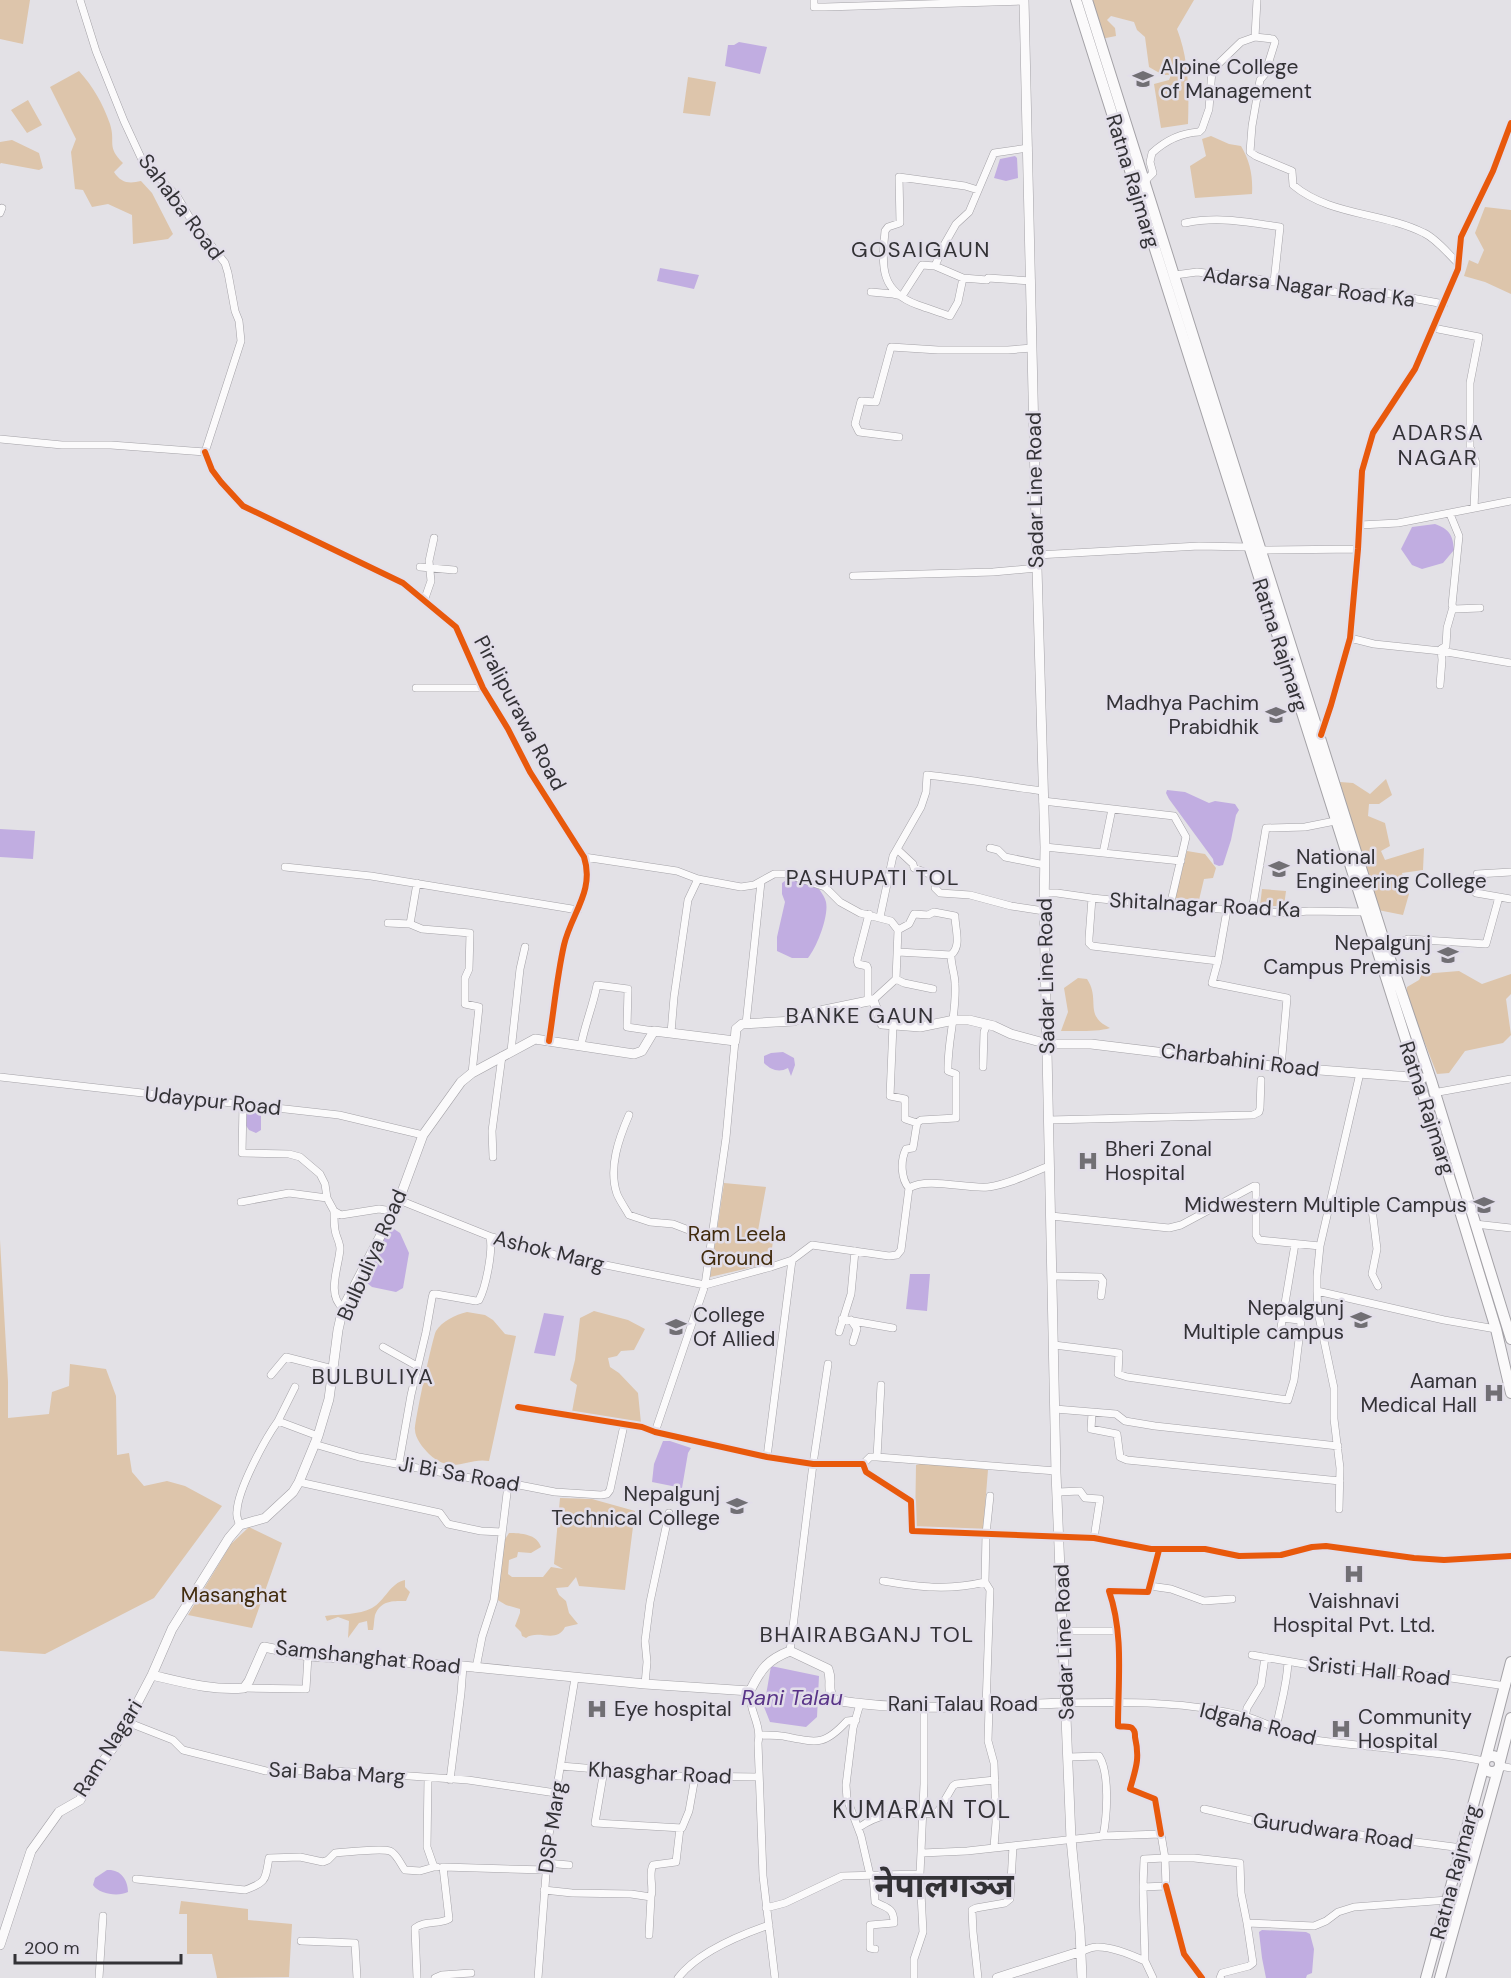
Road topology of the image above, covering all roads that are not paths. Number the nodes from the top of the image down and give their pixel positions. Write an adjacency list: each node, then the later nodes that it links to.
1 (80, 0): 26 (street, Sahaba Road)
2 (814, 0): 3 (street)
3 (1024, 0): 9 (main road, Sadar Line Road)
4 (1076, 0): 32 (highway, Ratna Rajmarg)
5 (1087, 0): 10 (highway, Ratna Rajmarg)
6 (1257, 0): 7 (street)
7 (1255, 37): 10 (street); 13 (street)
8 (1511, 123): 13 (street)
9 (1028, 148): 11 (street); 17 (main road, Sadar Line Road)
10 (1145, 185): 15 (highway, Ratna Rajmarg)
11 (978, 190): 14 (street); 20 (street)
12 (1185, 223): 18 (street)
13 (1459, 264): 21 (street)
14 (935, 266): 16 (street); 20 (street)
15 (1175, 275): 18 (street, Adarsa Nagar Road Ka); 34 (highway, Ratna Rajmarg)
16 (963, 278): 17 (street); 20 (street)
17 (1031, 281): 23 (main road, Sadar Line Road)
18 (1274, 282): 21 (street, Adarsa Nagar Road Ka)
19 (871, 292): 20 (street)
20 (902, 296)
21 (1444, 304): 22 (street)
22 (1433, 328): 28 (street); 30 (street)
23 (1032, 348): 24 (street); 35 (main road, Sadar Line Road)
24 (899, 437)
25 (0, 439): 26 (street)
26 (205, 452): 41 (street, Piralipurawa Road)
27 (1511, 501): 28 (street)
28 (1474, 508): 29 (street)
29 (1450, 514): 30 (street); 42 (street)
30 (1360, 525): 33 (street)
31 (434, 538): 38 (street)
32 (1249, 547): 34 (street); 35 (street); 53 (highway, Ratna Rajmarg)
33 (1359, 549): 34 (street); 44 (street)
34 (1262, 550): 50 (highway, Ratna Rajmarg)
35 (1037, 555): 37 (main road, Sadar Line Road)
36 (420, 567): 38 (street)
37 (1037, 568): 40 (street); 51 (main road, Sadar Line Road)
38 (430, 569): 39 (street); 41 (street)
39 (454, 570)
40 (852, 576)
41 (424, 601): 49 (street, Piralipurawa Road)
42 (1453, 607): 43 (street); 45 (street)
43 (1480, 608)
44 (1350, 638): 45 (street); 50 (street)
45 (1441, 651): 46 (street); 47 (street)
46 (1511, 663)
47 (1440, 685)
48 (416, 688): 49 (street)
49 (483, 688): 58 (street, Piralipurawa Road)
50 (1321, 735): 77 (highway, Ratna Rajmarg)
51 (1043, 796): 52 (street); 54 (main road, Sadar Line Road); 56 (street)
52 (1112, 809): 57 (street); 59 (street)
53 (1335, 821): 76 (street); 77 (highway, Ratna Rajmarg)
54 (1046, 847): 57 (street); 60 (main road, Sadar Line Road)
55 (990, 848): 60 (street)
56 (898, 850): 75 (street); 79 (street)
57 (1103, 853): 59 (street)
58 (584, 857): 64 (street); 73 (street, Piralipurawa Road)
59 (1181, 861): 72 (street)
60 (1045, 865): 67 (main road, Sadar Line Road)
61 (285, 867): 66 (street)
62 (1511, 872): 63 (street)
63 (1477, 874)
64 (698, 879): 65 (street); 96 (street)
65 (761, 882): 78 (street); 92 (street)
66 (417, 883): 73 (street); 81 (street)
67 (1045, 893): 70 (street, Shitalnagar Road Ka); 75 (main road, Sadar Line Road)
68 (1476, 893): 69 (street)
69 (1499, 897): 71 (street); 84 (street)
70 (1092, 898): 72 (street, Shitalnagar Road Ka); 87 (street)
71 (1511, 899)
72 (1170, 906): 74 (street, Shitalnagar Road Ka)
73 (578, 910): 97 (street, Piralipurawa Road)
74 (1227, 910): 76 (street, Shitalnagar Road Ka); 87 (street)
75 (1044, 911): 99 (main road, Sadar Line Road)
76 (1252, 911): 77 (street, Shitalnagar Road Ka)
77 (1371, 911): 84 (highway, Ratna Rajmarg); 107 (highway, Ratna Rajmarg)
78 (869, 914): 79 (street); 90 (street)
79 (880, 917): 82 (street)
80 (388, 923): 81 (street)
81 (410, 924): 104 (street)
82 (898, 930): 85 (street); 86 (street)
83 (525, 947): 101 (street)
84 (1386, 947): 110 (highway, Ratna Rajmarg)
85 (898, 952): 86 (street); 88 (street)
86 (951, 955): 91 (street)
87 (1218, 961): 103 (street)
88 (896, 979): 89 (street); 90 (street)
89 (933, 989)
90 (871, 1001): 92 (main road); 94 (main road)
91 (954, 1020): 93 (main road, Charbahini Road); 94 (main road, Charbahini Road); 116 (street)
92 (746, 1024): 98 (main road)
93 (987, 1024): 99 (main road, Charbahini Road); 102 (street)
94 (893, 1025): 116 (street)
95 (654, 1031): 96 (main road); 100 (main road, Bulbuliya Road); 100 (street)
96 (671, 1033): 98 (main road)
97 (549, 1041): 100 (main road, Bulbuliya Road); 101 (main road, Bulbuliya Road)
98 (735, 1041): 131 (street)
99 (1048, 1044): 103 (main road, Charbahini Road); 115 (main road, Sadar Line Road)
100 (581, 1045)
101 (506, 1053): 104 (main road, Bulbuliya Road); 118 (street)
102 (983, 1067)
103 (1281, 1067): 105 (main road, Charbahini Road)
104 (472, 1073): 117 (main road, Bulbuliya Road)
105 (1360, 1073): 107 (main road, Charbahini Road); 122 (street)
106 (0, 1077): 113 (street, Udaypur Road)
107 (1417, 1077): 110 (main road, Charbahini Road); 111 (highway, Ratna Rajmarg)
108 (1511, 1079): 112 (street)
109 (1261, 1080): 115 (street)
110 (1431, 1080): 112 (highway, Ratna Rajmarg)
111 (1422, 1092): 112 (street); 147 (highway, Ratna Rajmarg)
112 (1435, 1094): 128 (highway, Ratna Rajmarg)
113 (243, 1105): 117 (street, Udaypur Road); 121 (street)
114 (629, 1114): 131 (street)
115 (1049, 1120): 119 (main road, Sadar Line Road)
116 (917, 1123): 120 (street)
117 (423, 1135): 123 (main road, Bulbuliya Road)
118 (493, 1157)
119 (1050, 1166): 120 (street); 127 (main road, Sadar Line Road)
120 (909, 1188): 134 (street)
121 (327, 1198): 124 (street); 125 (street)
122 (1331, 1199): 133 (street); 138 (street)
123 (399, 1200): 126 (main road, Bulbuliya Road); 130 (street, Ashok Marg)
124 (241, 1202)
125 (334, 1211): 126 (street); 141 (street)
126 (392, 1211): 141 (main road, Bulbuliya Road)
127 (1051, 1216): 132 (street); 136 (main road, Sadar Line Road)
128 (1475, 1224): 129 (street); 149 (highway, Ratna Rajmarg)
129 (1511, 1228)
130 (490, 1237): 137 (street, Ashok Marg); 154 (street)
131 (712, 1239): 137 (street)
132 (1295, 1244): 133 (street); 142 (street)
133 (1320, 1246): 139 (street)
134 (855, 1251): 135 (street); 143 (street)
135 (792, 1260): 137 (street); 170 (street)
136 (1052, 1276): 140 (street); 151 (main road, Sadar Line Road)
137 (705, 1285): 166 (street)
138 (1378, 1286)
139 (1317, 1292): 147 (street); 169 (street)
140 (1101, 1296)
141 (343, 1308): 155 (main road, Bulbuliya Road)
142 (1282, 1318): 145 (street); 151 (street)
143 (842, 1319): 144 (street); 148 (street)
144 (851, 1320): 146 (street); 150 (street)
145 (1281, 1327)
146 (893, 1328)
147 (1496, 1329): 159 (highway, Ratna Rajmarg)
148 (839, 1332)
149 (1511, 1340)
150 (854, 1342)
151 (1054, 1345): 161 (main road, Sadar Line Road)
152 (383, 1347): 154 (street)
153 (828, 1364): 173 (street)
154 (417, 1365): 172 (street)
155 (333, 1369): 156 (street); 168 (main road, Bulbuliya Road)
156 (271, 1375)
157 (881, 1385): 171 (street)
158 (295, 1387): 164 (street)
159 (1511, 1394)
160 (518, 1407): 165 (street)
161 (1055, 1409): 162 (street); 175 (main road, Sadar Line Road)
162 (1092, 1413): 163 (street); 167 (street)
163 (1123, 1420): 167 (street); 169 (street)
164 (278, 1421): 168 (street, Ji Bi Sa Road); 183 (street)
165 (624, 1425): 166 (street); 178 (street, Ji Bi Sa Road)
166 (655, 1431): 170 (street)
167 (1117, 1434): 176 (street)
168 (316, 1440): 172 (street, Ji Bi Sa Road); 177 (main road, Bulbuliya Road)
169 (1338, 1446): 176 (street)
170 (767, 1457): 173 (street)
171 (877, 1457): 174 (street); 175 (street)
172 (399, 1463): 178 (street, Ji Bi Sa Road)
173 (813, 1464): 174 (street); 196 (street)
174 (863, 1464): 185 (street)
175 (1056, 1471): 179 (main road, Sadar Line Road)
176 (1340, 1481): 181 (street)
177 (299, 1482): 183 (main road, Bulbuliya Road); 184 (street)
178 (508, 1485): 184 (street)
179 (1058, 1492): 186 (main road, Sadar Line Road); 187 (street)
180 (990, 1496): 185 (street)
181 (1339, 1509)
182 (669, 1513): 206 (street)
183 (240, 1525): 204 (main road)
184 (502, 1532): 203 (street)
185 (986, 1534): 186 (street); 191 (street)
186 (1059, 1537): 187 (street); 194 (main road, Sadar Line Road)
187 (1094, 1538): 188 (street)
188 (1159, 1550): 189 (street); 192 (street)
189 (1511, 1556)
190 (883, 1581): 191 (street)
191 (985, 1582): 214 (street)
192 (1150, 1586): 193 (street); 195 (street)
193 (1232, 1599)
194 (1064, 1631): 195 (street); 211 (main road, Sadar Line Road)
195 (1117, 1631): 210 (street)
196 (790, 1651): 209 (main road); 212 (main road, Rani Talau Road)
197 (1252, 1655): 199 (street, Sristi Hall Road)
198 (308, 1656): 202 (main road, Samshanghat Road); 208 (main road, Samshanghat Road); 208 (street)
199 (1264, 1657): 200 (street, Sristi Hall Road); 215 (street)
200 (1288, 1662): 207 (street, Sristi Hall Road); 219 (street)
201 (1511, 1662): 207 (highway, Ratna Rajmarg)
202 (463, 1666): 203 (main road, Samshanghat Road); 229 (street)
203 (476, 1668): 205 (main road, Samshanghat Road)
204 (152, 1675): 208 (main road); 218 (main road, Ram Nagari)
205 (575, 1678): 206 (main road, Samshanghat Road); 223 (street, DSP Marg)
206 (645, 1684): 209 (main road, Samshanghat Road)
207 (1506, 1686): 222 (highway, Ratna Rajmarg)
208 (244, 1688)
209 (750, 1691): 220 (street)
210 (1118, 1702): 211 (street, Idgaha Road); 215 (street, Idgaha Road); 236 (street)
211 (1066, 1703): 214 (main road, Rani Talau Road); 221 (main road, Sadar Line Road)
212 (860, 1704): 213 (main road, Rani Talau Road); 217 (street)
213 (927, 1706): 214 (main road, Rani Talau Road); 233 (street)
214 (988, 1707): 230 (street)
215 (1245, 1717): 219 (street, Idgaha Road)
216 (1511, 1718): 224 (highway, Ratna Rajmarg)
217 (856, 1720): 220 (street); 235 (street)
218 (127, 1722): 228 (street, Sai Baba Marg); 262 (main road, Ram Nagari)
219 (1276, 1729): 222 (street, Idgaha Road)
220 (760, 1734): 227 (street)
221 (1069, 1757): 237 (street); 238 (main road, Sadar Line Road)
222 (1485, 1762): 224 (highway); 241 (highway, Ratna Rajmarg)
223 (561, 1766): 225 (street, Khasghar Road); 231 (street, DSP Marg)
224 (1502, 1766): 282 (highway, Ratna Rajmarg)
225 (604, 1770): 226 (street, Khasghar Road); 234 (street)
226 (695, 1777): 227 (street, Khasghar Road); 234 (street)
227 (759, 1777): 256 (street)
228 (428, 1778): 229 (street, Sai Baba Marg); 246 (street)
229 (450, 1780): 231 (street, Sai Baba Marg)
230 (995, 1780): 233 (street); 240 (street)
231 (556, 1793): 245 (street, DSP Marg)
232 (1204, 1809): 241 (street, Gurudwara Road)
233 (923, 1813): 235 (street); 242 (street)
234 (680, 1828): 254 (street)
235 (858, 1828): 249 (street)
236 (1161, 1834): 237 (street); 243 (street)
237 (1103, 1836): 238 (street)
238 (1071, 1839): 239 (street); 264 (main road, Sadar Line Road)
239 (1013, 1846): 240 (street); 275 (street)
240 (994, 1847): 242 (street)
241 (1462, 1848): 255 (highway, Ratna Rajmarg)
242 (922, 1853): 248 (street)
243 (1165, 1858): 251 (street); 252 (street); 258 (street)
244 (569, 1865): 245 (street)
245 (546, 1866): 247 (street); 253 (street, DSP Marg)
246 (434, 1867): 247 (street); 250 (street)
247 (443, 1867): 269 (street)
248 (920, 1874): 249 (street); 274 (street)
249 (872, 1875): 256 (street); 263 (street)
250 (135, 1879)
251 (1166, 1886): 252 (street); 279 (street)
252 (1143, 1887): 265 (street)
253 (544, 1890): 254 (street); 271 (street, DSP Marg)
254 (651, 1897): 260 (street)
255 (1448, 1900): 258 (street); 281 (highway, Ratna Rajmarg)
256 (766, 1908): 259 (street)
257 (103, 1916): 267 (street)
258 (1247, 1923): 280 (street)
259 (769, 1925): 272 (street); 273 (street)
260 (649, 1935)
261 (301, 1941): 268 (street)
262 (0, 1945)
263 (875, 1949)
264 (1082, 1951): 265 (street); 276 (main road); 277 (main road, Sadar Line Road)
265 (1145, 1961): 278 (street)
266 (471, 1973): 270 (street)
267 (99, 1978)
268 (357, 1978)
269 (417, 1978)
270 (435, 1978)
271 (538, 1978)
272 (678, 1978)
273 (775, 1978)
274 (914, 1978)
275 (978, 1978)
276 (998, 1978)
277 (1082, 1978)
278 (1153, 1978)
279 (1202, 1978)
280 (1220, 1978)
281 (1426, 1978)
282 (1440, 1978)

